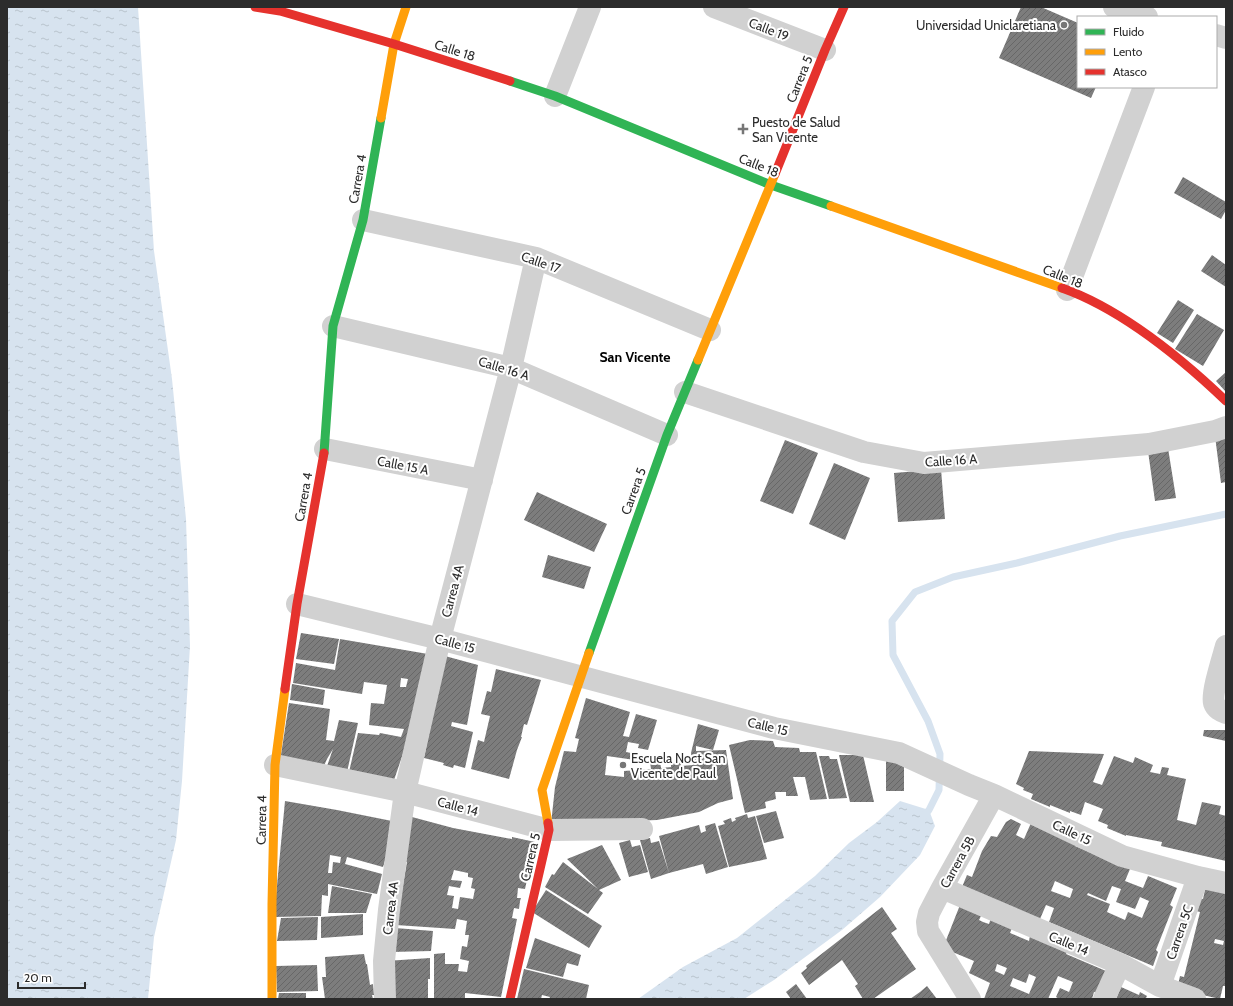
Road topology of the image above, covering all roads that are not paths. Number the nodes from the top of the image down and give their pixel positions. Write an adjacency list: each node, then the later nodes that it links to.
1 (255, 7): 6 (street, Calle 18)
2 (406, 7): 7 (street, Carrera 4)
3 (590, 7): 10 (street)
4 (714, 7): 8 (street, Calle 19)
5 (844, 7): 8 (street, Carrera 5)
6 (280, 9): 7 (street, Calle 18)
7 (394, 44): 10 (street, Calle 18); 12 (street, Carrera 4)
8 (824, 50): 11 (street, Carrera 5)
9 (1144, 88): 14 (street)
10 (555, 96): 11 (street, Calle 18)
11 (771, 185): 14 (street, Calle 18); 16 (street, Carrera 5)
12 (363, 220): 13 (street, Calle 17); 15 (street, Carrera 4)
13 (536, 258): 16 (street, Calle 17); 17 (street, Carrea 4A)
14 (1067, 290): 19 (street, Calle 18)
15 (333, 326): 17 (street, Calle 16 A); 22 (street, Carrera 4)
16 (710, 330): 18 (street, Carrera 5)
17 (511, 368): 21 (street, Calle 16 A); 23 (street, Carrea 4A)
18 (685, 392): 20 (street, Calle 16 A); 21 (street, Carrera 5)
19 (1226, 401)
20 (1226, 427)
21 (667, 435): 27 (street, Carrera 5)
22 (325, 449): 23 (street, Calle 15 A); 24 (street, Carrera 4)
23 (482, 480): 25 (street, Carrea 4A)
24 (297, 604): 25 (street, Calle 15); 29 (street, Carrera 4)
25 (440, 639): 27 (street, Calle 15); 30 (street, Carrea 4A)
26 (1226, 646): 28 (street)
27 (580, 677): 31 (street, Calle 15); 33 (street, Carrera 5)
28 (1226, 713)
29 (275, 765): 30 (street, Calle 14); 39 (street, Carrera 4)
30 (405, 792): 33 (street, Calle 14); 40 (street, Carrea 4A)
31 (994, 795): 34 (street, Calle 15); 36 (street, Carrera 5B)
32 (642, 829): 33 (street, Calle 14)
33 (550, 830): 41 (street, Carrera 5)
34 (1198, 877): 35 (street, Calle 15); 38 (street, Carrera 5C)
35 (1226, 883)
36 (942, 888): 37 (street, Calle 14); 42 (street, Carrera 5B)
37 (1120, 964): 38 (street, Calle 14); 43 (street)
38 (1160, 986): 44 (street, Calle 14)
39 (272, 999)
40 (385, 999)
41 (510, 999)
42 (970, 999)
43 (1104, 999)
44 (1196, 999)

